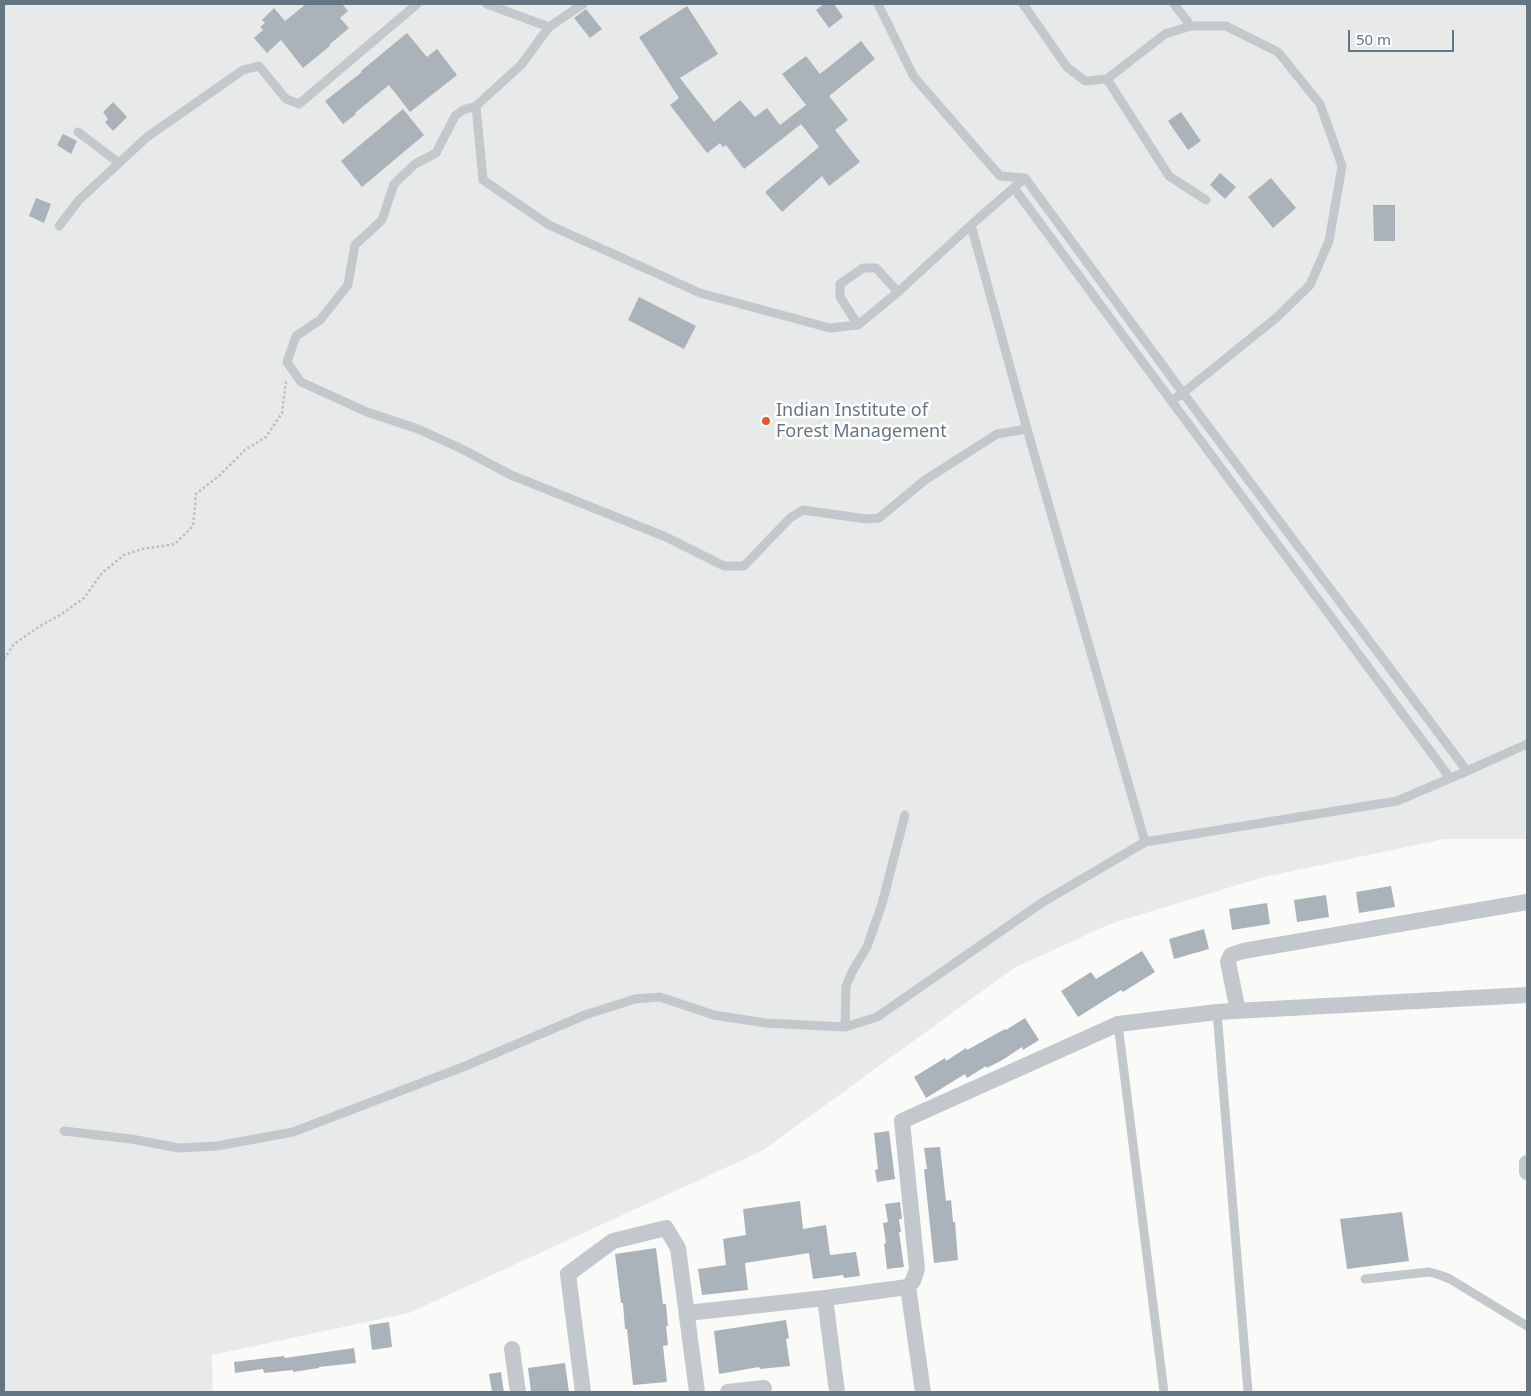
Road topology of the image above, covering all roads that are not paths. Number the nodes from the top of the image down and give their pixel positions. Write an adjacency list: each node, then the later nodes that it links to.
1 (417, 4): 12 (lane)
2 (487, 4): 8 (lane)
3 (583, 4): 8 (lane)
4 (878, 4): 13 (lane)
5 (1023, 4): 9 (lane)
6 (1174, 4): 7 (lane)
7 (1192, 26): 9 (lane); 20 (lane)
8 (548, 28): 10 (lane)
9 (1107, 79): 15 (lane)
10 (476, 106): 19 (lane); 22 (lane)
11 (78, 132): 12 (lane)
12 (119, 163): 17 (lane)
13 (1025, 178): 14 (lane); 20 (lane)
14 (1014, 188): 16 (lane); 21 (lane)
15 (1206, 200)
16 (971, 224): 18 (lane); 22 (lane)
17 (58, 226)
18 (898, 292): 19 (lane); 19 (lane)
19 (858, 325)
20 (1183, 393): 21 (lane); 24 (lane)
21 (1171, 401): 25 (lane)
22 (1026, 429): 27 (lane)
23 (1527, 744): 24 (lane)
24 (1467, 771): 25 (lane)
25 (1450, 778): 27 (lane)
26 (905, 815): 33 (lane)
27 (1145, 842): 33 (lane)
28 (1527, 902): 30 (street)
29 (1527, 995): 30 (street)
30 (1238, 1011): 31 (street)
31 (1216, 1012): 32 (street); 52 (lane)
32 (1118, 1024): 39 (street); 51 (lane)
33 (845, 1027): 34 (lane)
34 (64, 1130)
35 (1527, 1163): 36 (street)
36 (1527, 1167): 37 (street)
37 (1527, 1172)
38 (1365, 1278): 42 (lane)
39 (908, 1287): 40 (street); 50 (street)
40 (825, 1298): 41 (street); 49 (street)
41 (687, 1314): 46 (street); 47 (street)
42 (1527, 1326)
43 (512, 1350): 45 (street)
44 (764, 1388): 48 (street)
45 (518, 1392)
46 (583, 1392)
47 (697, 1392)
48 (728, 1392)
49 (837, 1392)
50 (923, 1392)
51 (1164, 1392)
52 (1248, 1392)

